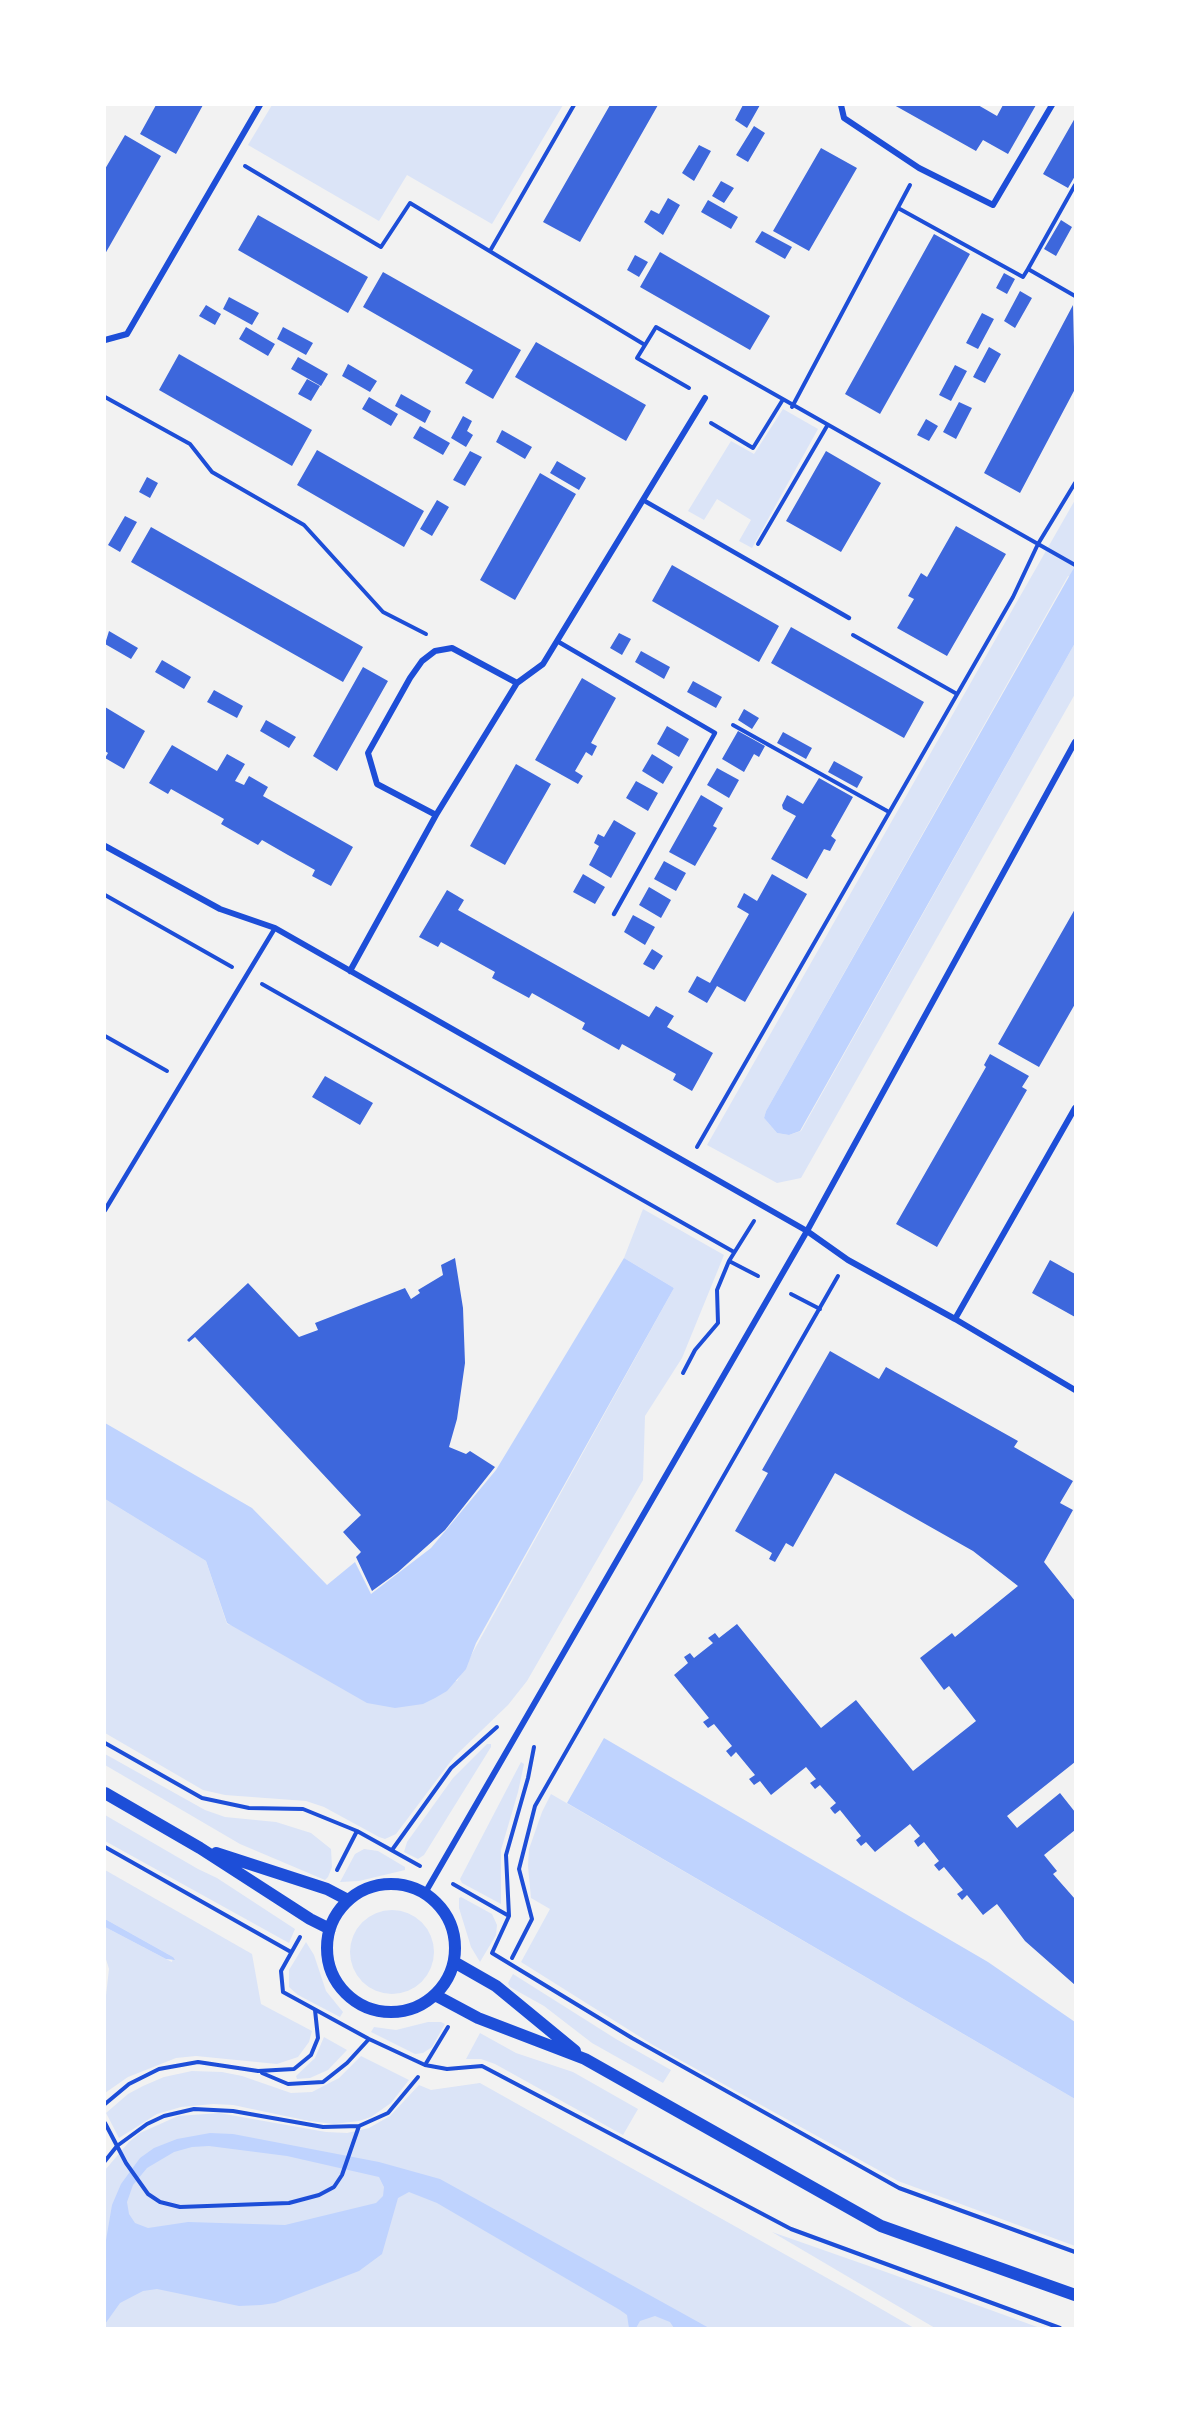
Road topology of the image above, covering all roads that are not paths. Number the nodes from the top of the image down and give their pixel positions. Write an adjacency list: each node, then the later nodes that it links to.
1 (260, 105): 4 (street)
2 (841, 105): 3 (street)
3 (1052, 105)
4 (105, 340)
5 (705, 398): 6 (street)
6 (643, 500): 7 (lane); 8 (street)
7 (849, 618)
8 (557, 641): 9 (street); 13 (lane)
9 (517, 683): 11 (street); 11 (street)
10 (1075, 742): 18 (street)
11 (436, 815): 15 (street)
12 (105, 846): 14 (street)
13 (614, 914)
14 (275, 928): 15 (street); 17 (lane)
15 (350, 971): 18 (street)
16 (1075, 1108): 19 (street)
17 (105, 1210)
18 (807, 1231): 19 (street); 23 (street)
19 (955, 1319): 20 (street)
20 (1075, 1390)
21 (105, 1793): 22 (main road)
22 (200, 1848): 24 (main road); 25 (main road)
23 (425, 1893): 24 (main road); 26 (main road)
24 (348, 1900): 25 (main road)
25 (330, 1929): 27 (main road)
26 (454, 1962): 27 (main road); 28 (main road)
27 (435, 1995): 28 (main road)
28 (585, 2059): 29 (main road)
29 (1075, 2295)

